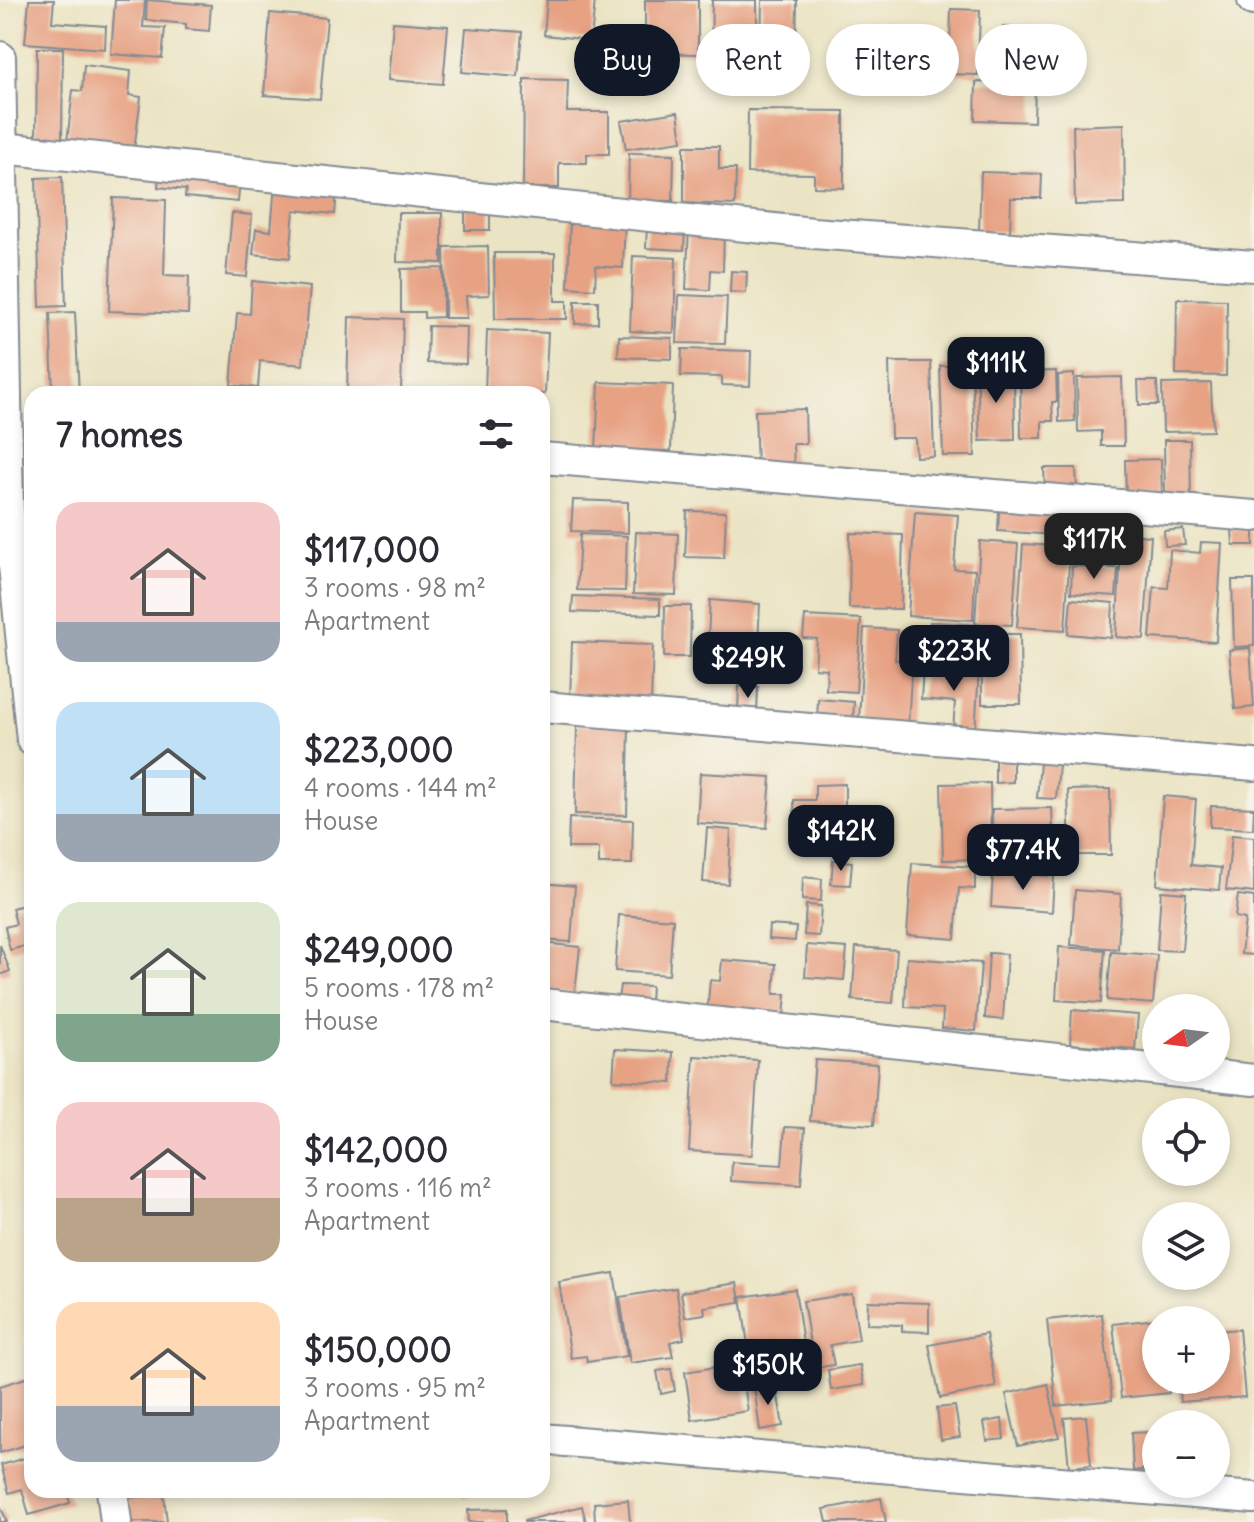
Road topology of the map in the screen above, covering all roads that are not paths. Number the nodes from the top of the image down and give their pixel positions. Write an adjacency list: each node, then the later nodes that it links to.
1 (0, 57): 2 (street)
2 (2, 148): 3 (street); 4 (street)
3 (1254, 266)
4 (18, 416): 7 (street)
5 (550, 459): 6 (street)
6 (1254, 516)
7 (24, 634)
8 (550, 708): 9 (street)
9 (1254, 765)
10 (550, 1005): 11 (street)
11 (1254, 1080)
12 (550, 1440): 14 (street)
13 (113, 1498): 15 (street)
14 (1254, 1498)
15 (116, 1522)

